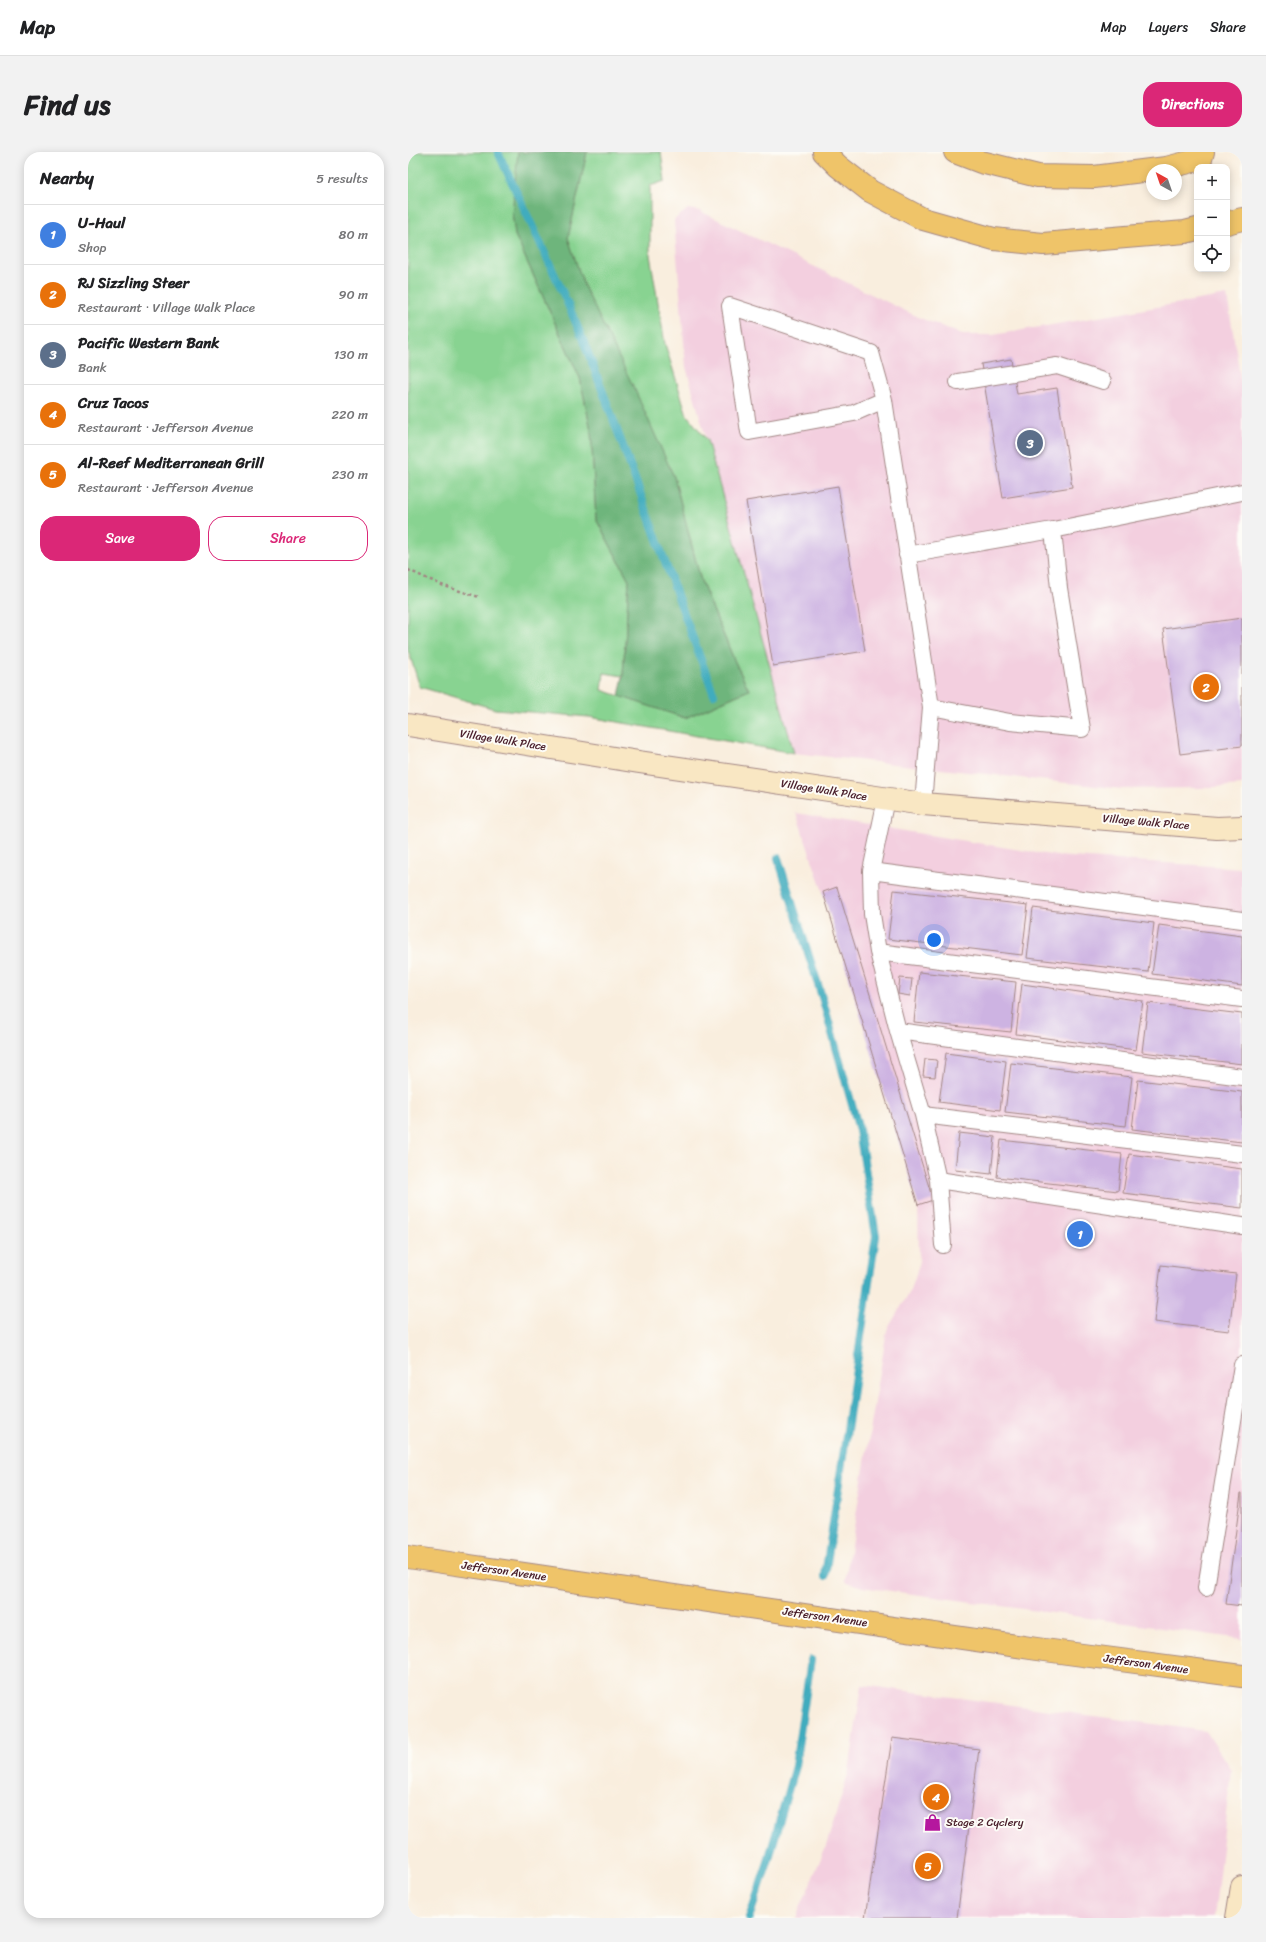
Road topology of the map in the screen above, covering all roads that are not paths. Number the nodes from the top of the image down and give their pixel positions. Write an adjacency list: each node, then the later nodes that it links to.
1 (824, 152): 6 (main road)
2 (955, 152): 3 (main road)
3 (1203, 152)
4 (1242, 219): 5 (main road)
5 (1230, 222)
6 (1194, 230)
7 (1103, 381): 8 (lane)
8 (958, 382)
9 (884, 400): 9 (lane); 12 (lane)
10 (1242, 492): 11 (lane)
11 (1052, 530): 12 (lane); 13 (lane)
12 (907, 555): 13 (lane)
13 (931, 707): 16 (lane)
14 (408, 725): 15 (street, Village Walk Place)
15 (886, 799): 16 (street, Village Walk Place); 18 (lane)
16 (923, 804): 17 (street, Village Walk Place)
17 (1242, 827)
18 (871, 871): 19 (lane); 20 (lane)
19 (1242, 920)
20 (878, 952): 21 (lane); 22 (lane)
21 (1242, 1000)
22 (898, 1032): 23 (lane); 24 (lane)
23 (1242, 1077)
24 (923, 1115): 25 (lane); 26 (lane)
25 (1242, 1154)
26 (938, 1180): 27 (lane); 28 (lane)
27 (1242, 1226)
28 (943, 1245)
29 (1242, 1364): 31 (lane)
30 (408, 1557): 32 (main road, Jefferson Avenue)
31 (1206, 1588)
32 (1242, 1676)
33 (1242, 1887): 34 (street)
34 (1238, 1918)

